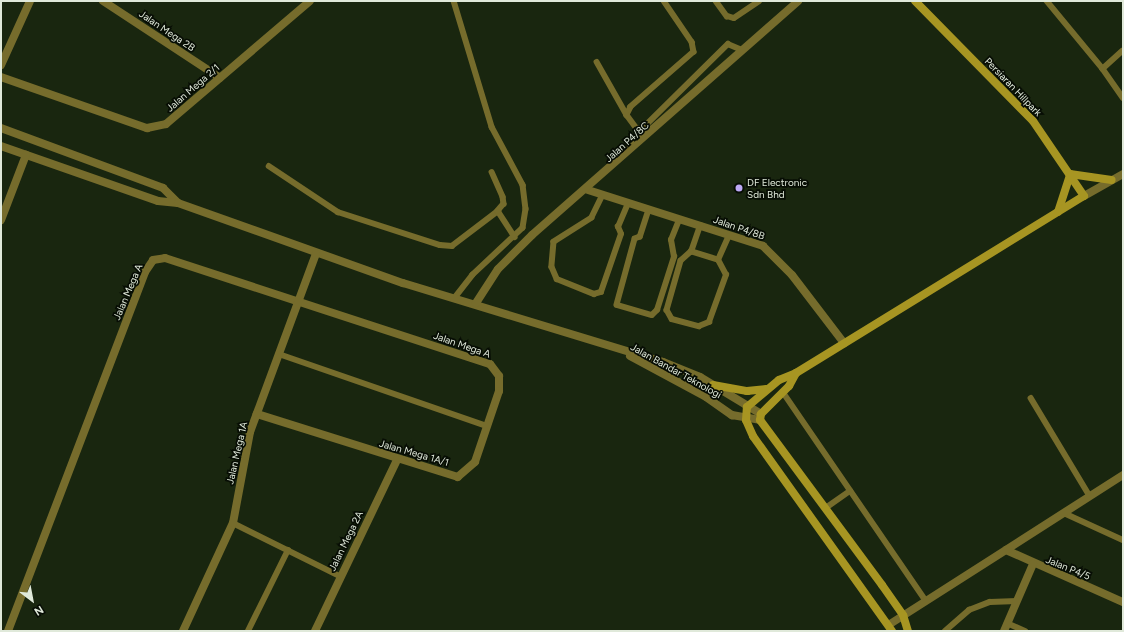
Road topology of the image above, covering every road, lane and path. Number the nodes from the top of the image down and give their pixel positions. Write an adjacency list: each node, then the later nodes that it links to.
1 (30, 1): 14 (street)
2 (103, 1): 17 (street, Jalan Mega 2B)
3 (310, 1): 17 (street, Jalan Mega 2/1)
4 (454, 1): 40 (lane)
5 (664, 1): 19 (lane)
6 (716, 1): 7 (lane)
7 (759, 1)
8 (798, 1): 11 (street, Jalan P4/8C)
9 (915, 1): 25 (street, Persiaran Hillpark)
10 (1047, 1): 15 (lane)
11 (742, 50): 19 (lane); 28 (street, Jalan P4/8C)
12 (1123, 51): 15 (lane)
13 (597, 62): 19 (lane)
14 (1, 65)
15 (1103, 69): 18 (lane)
16 (1, 77): 17 (street, Jalan Mega 2/1)
17 (220, 78)
18 (1123, 98)
19 (627, 115)
20 (1, 128): 31 (street)
21 (1, 146): 22 (street)
22 (26, 155): 31 (street); 36 (street)
23 (269, 166): 34 (lane)
24 (492, 172): 34 (lane)
25 (1070, 174): 27 (street); 30 (street, Persiaran Hillpark); 35 (street)
26 (1123, 174): 27 (street)
27 (1112, 180): 30 (street)
28 (588, 190): 29 (street, Jalan P4/8B); 46 (street, Jalan P4/8C)
29 (603, 195): 32 (street, Jalan P4/8B); 32 (lane)
30 (1084, 196): 35 (street)
31 (178, 203): 42 (street)
32 (628, 204): 33 (street, Jalan P4/8B)
33 (649, 210): 37 (street, Jalan P4/8B); 37 (lane)
34 (498, 212): 40 (lane)
35 (1058, 212): 47 (street)
36 (1, 220)
37 (679, 220): 38 (street, Jalan P4/8B)
38 (700, 226): 39 (street, Jalan P4/8B); 41 (lane)
39 (729, 235): 43 (lane); 47 (street, Jalan P4/8B)
40 (515, 237): 44 (lane)
41 (691, 252): 43 (lane); 43 (lane)
42 (316, 254): 44 (street); 45 (street, Jalan Mega 1A)
43 (718, 260)
44 (455, 298): 46 (street)
45 (298, 302): 49 (street, Jalan Mega 1A); 51 (street, Jalan Mega A); 79 (street, Jalan Mega A)
46 (476, 303): 48 (street)
47 (844, 343): 50 (street)
48 (617, 349): 52 (street, Jalan Bandar Teknologi); 59 (street, Jalan Bandar Teknologi)
49 (279, 354): 57 (street, Jalan Mega 1A); 60 (lane)
50 (796, 373): 53 (street); 54 (street)
51 (499, 376): 60 (street, Jalan Mega 1A/1)
52 (713, 385): 53 (street); 56 (street, Jalan Bandar Teknologi)
53 (766, 389): 56 (street)
54 (783, 392): 58 (street); 63 (lane)
55 (1031, 398): 64 (lane)
56 (748, 407): 58 (street, Jalan Bandar Teknologi); 59 (street)
57 (257, 414): 61 (street, Jalan Mega 1A/1); 67 (street, Jalan Mega 1A)
58 (760, 417): 59 (street, Jalan Bandar Teknologi); 65 (street, Jalan Bandar Teknologi)
59 (746, 420): 78 (street)
60 (487, 426): 61 (street, Jalan Mega 1A/1)
61 (396, 460): 72 (street, Jalan Mega 2A)
62 (1123, 475): 64 (street)
63 (850, 491): 65 (lane); 73 (lane)
64 (1090, 496): 66 (street)
65 (827, 507): 76 (street, Jalan Bandar Teknologi)
66 (1064, 513): 68 (lane); 70 (street)
67 (233, 523): 69 (lane); 80 (street, Jalan Mega 1A)
68 (1123, 540)
69 (288, 550): 72 (lane); 81 (lane)
70 (1006, 550): 71 (street, Jalan P4/5); 73 (street)
71 (1033, 564): 74 (street); 75 (street, Jalan P4/5)
72 (340, 576): 82 (street, Jalan Mega 2A)
73 (926, 601): 76 (street)
74 (1017, 601): 77 (street); 84 (lane)
75 (1123, 602)
76 (903, 615): 78 (street); 83 (street, Jalan Bandar Teknologi)
77 (1006, 627): 85 (lane)
78 (891, 628)
79 (8, 631)
80 (183, 631)
81 (248, 631)
82 (315, 631)
83 (908, 631)
84 (945, 631)
85 (1025, 631)

